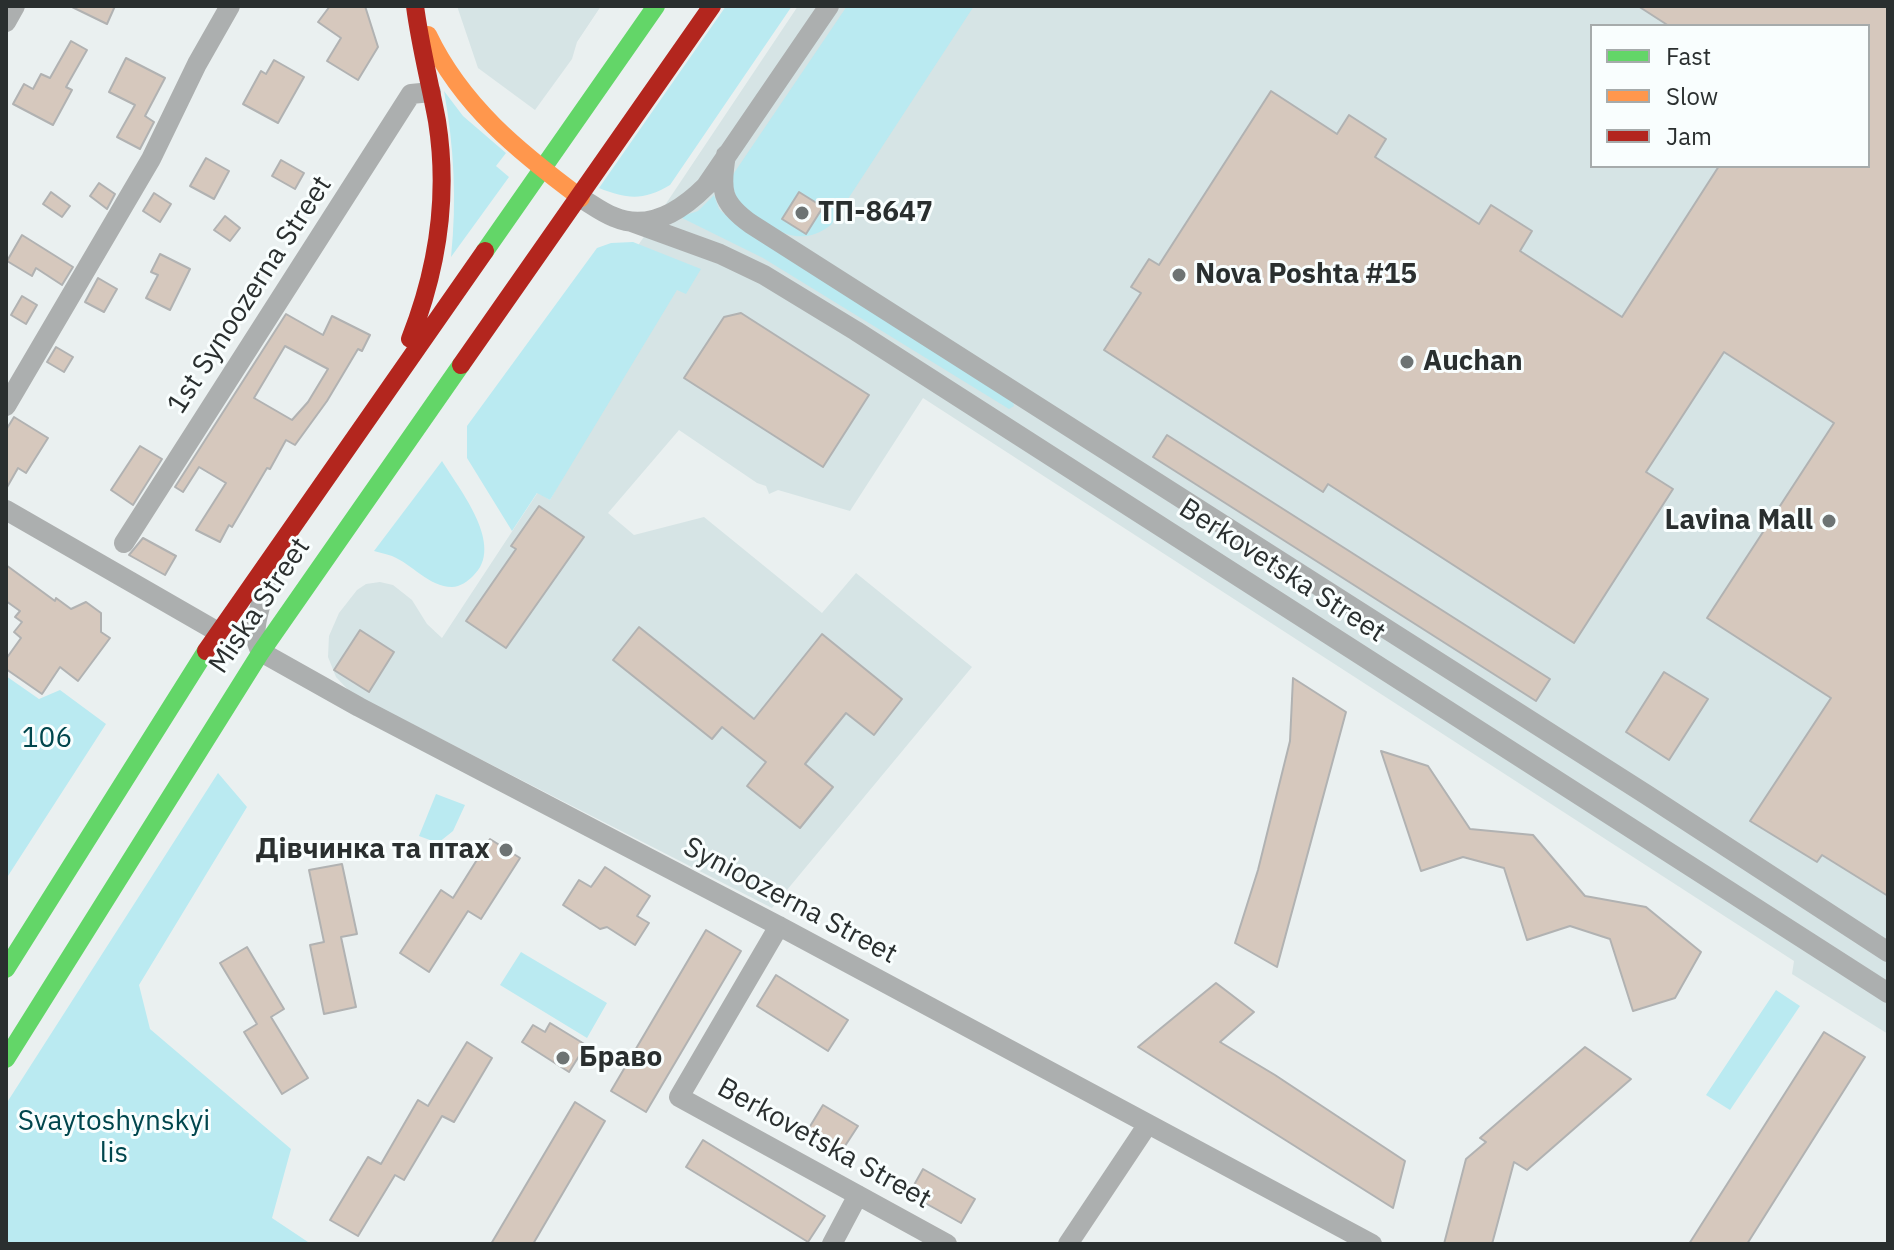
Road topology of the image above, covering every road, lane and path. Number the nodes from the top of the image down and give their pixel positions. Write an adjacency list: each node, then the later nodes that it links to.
1 (15, 6): 7 (street)
2 (230, 6): 14 (street)
3 (416, 6): 8 (main road); 10 (main road)
4 (656, 6): 10 (main road, Miska Street)
5 (712, 6): 11 (main road, Miska Street)
6 (829, 6): 9 (street)
7 (6, 22)
8 (431, 92): 13 (main road); 16 (street, 1st Synoozerna Street)
9 (726, 155): 12 (street); 21 (street, Berkovetska Street)
10 (541, 168): 11 (main road); 13 (main road, Miska Street)
11 (581, 198): 12 (street, Berkovetska Street); 19 (main road, Miska Street)
12 (632, 222): 23 (street, Berkovetska Street)
13 (388, 388): 17 (main road, Miska Street)
14 (6, 406)
15 (6, 510): 18 (street)
16 (124, 543)
17 (265, 564): 18 (main road, Miska Street); 19 (street)
18 (218, 632): 22 (main road, Miska Street)
19 (261, 652): 20 (street, Synioozerna Street); 24 (main road, Miska Street)
20 (779, 926): 25 (street, Synioozerna Street); 26 (street, Berkovetska Street)
21 (1888, 952)
22 (6, 969)
23 (1888, 993)
24 (6, 1059)
25 (1148, 1124): 29 (street); 30 (street, Synioozerna Street)
26 (858, 1195): 27 (street); 28 (street, Berkovetska Street)
27 (832, 1244)
28 (947, 1244)
29 (1068, 1244)
30 (1372, 1244)

